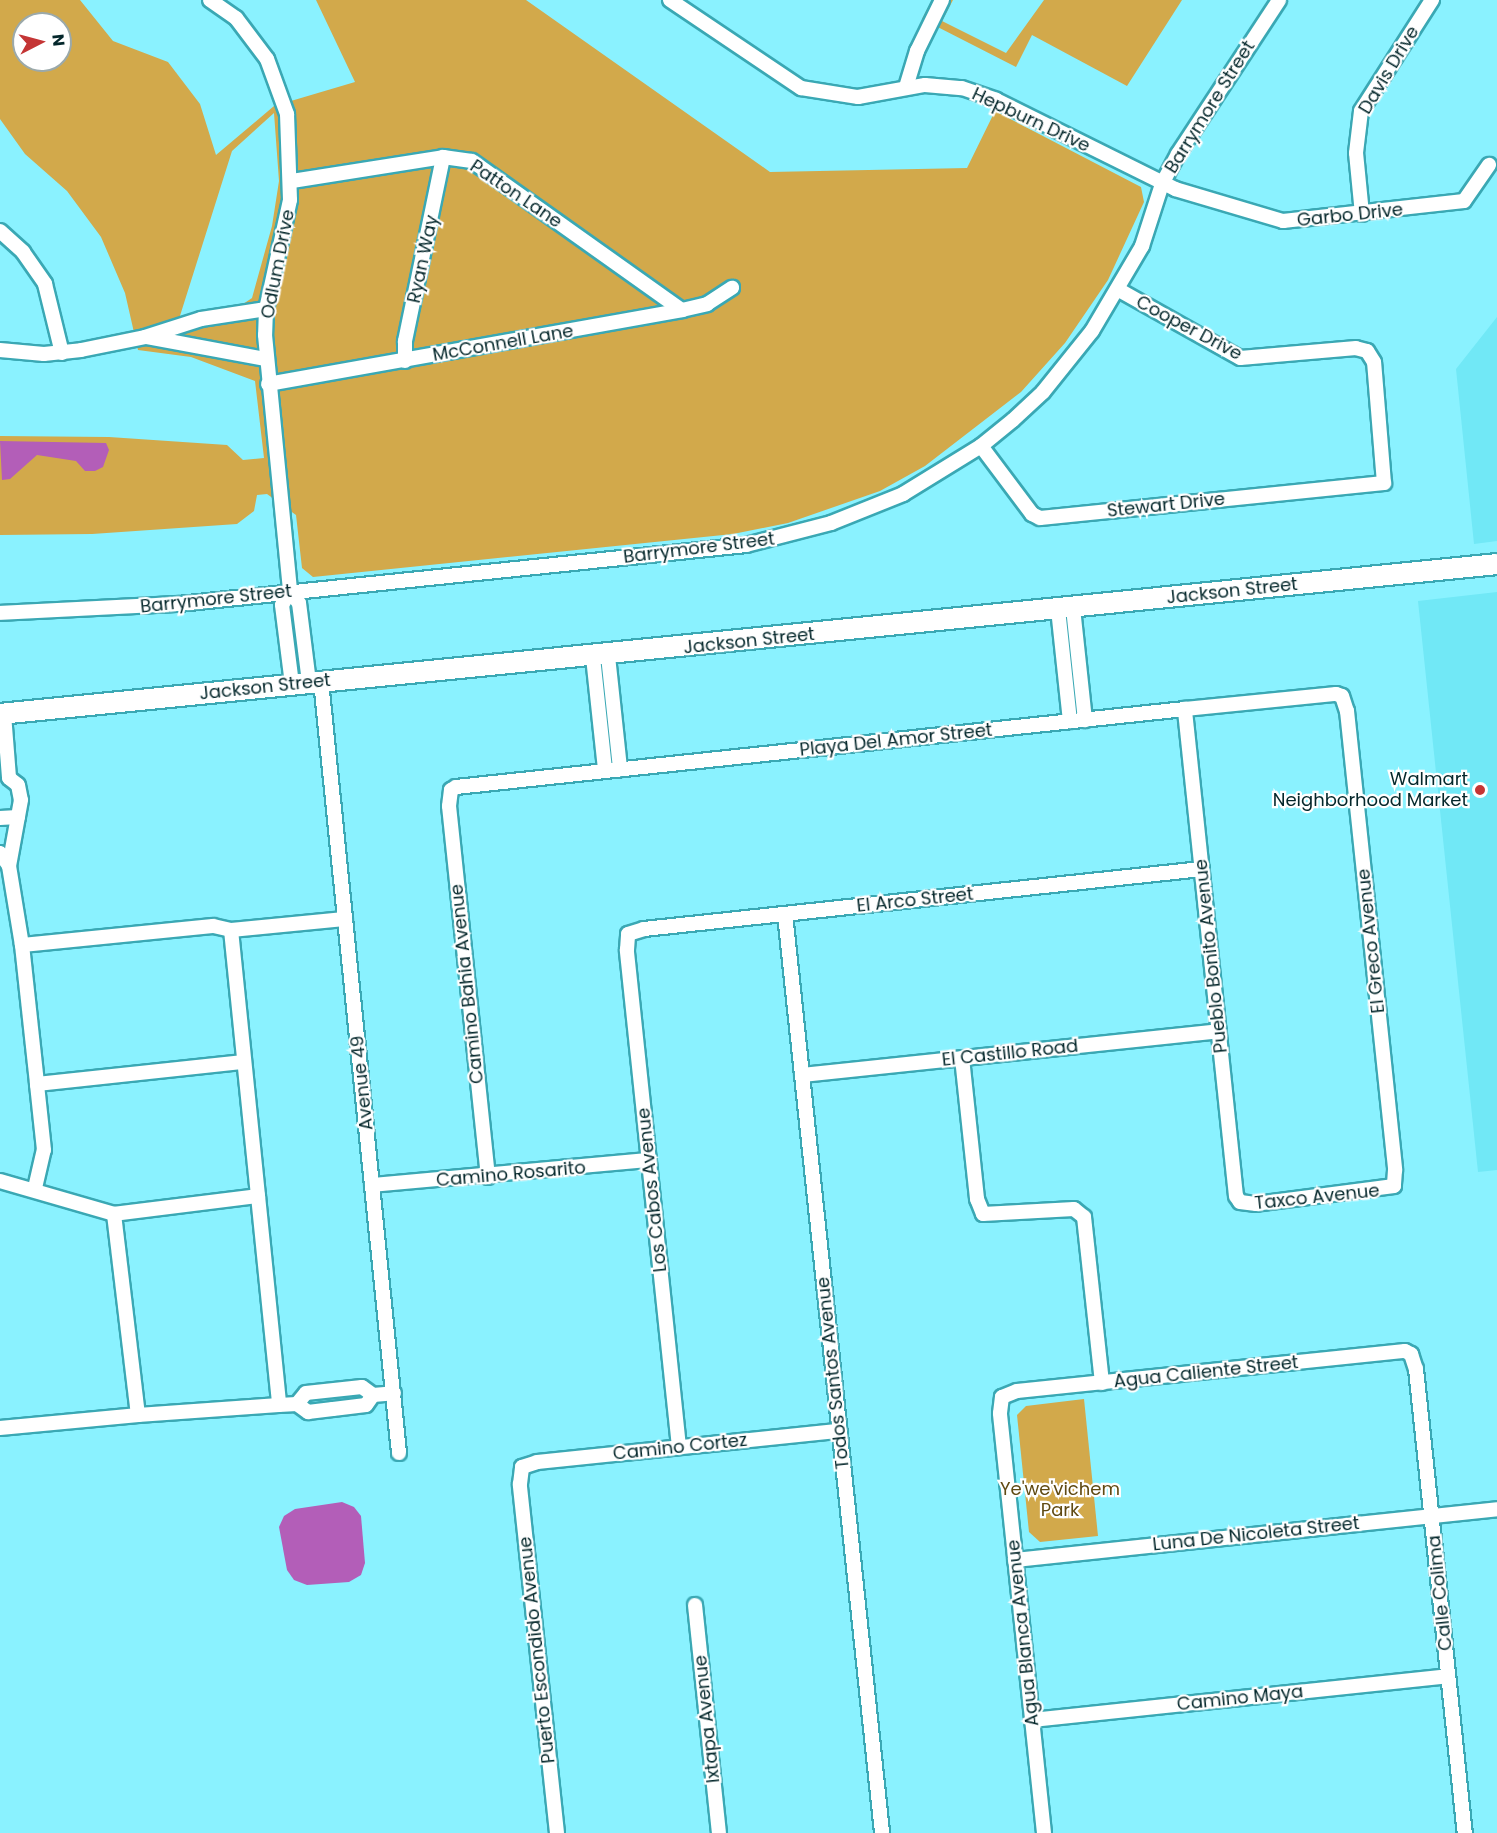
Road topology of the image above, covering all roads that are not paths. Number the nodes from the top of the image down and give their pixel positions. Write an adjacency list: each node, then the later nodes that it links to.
1 (210, 0): 9 (street, Odlum Drive)
2 (670, 0): 6 (street, Hepburn Drive)
3 (942, 0): 6 (street)
4 (1279, 0): 10 (street, Barrymore Street)
5 (1432, 0): 11 (street, Davis Drive)
6 (906, 87): 10 (street, Hepburn Drive)
7 (443, 157): 9 (street, Patton Lane); 16 (street, Patton Lane); 21 (street, Ryan Way)
8 (1489, 165): 11 (street, Garbo Drive)
9 (291, 181): 15 (street, Odlum Drive)
10 (1162, 184): 11 (street, Garbo Drive); 14 (street, Barrymore Street)
11 (1362, 214)
12 (0, 231): 19 (street)
13 (732, 288): 16 (street, McConnell Lane)
14 (1119, 290): 23 (street, Barrymore Street); 24 (street, Cooper Drive)
15 (266, 309): 17 (street); 20 (street, Odlum Drive)
16 (681, 310): 21 (street, McConnell Lane)
17 (145, 337): 19 (street); 20 (street)
18 (0, 350): 19 (street)
19 (62, 353)
20 (266, 359): 22 (street, Odlum Drive)
21 (405, 361): 22 (street, McConnell Lane)
22 (268, 384): 26 (street, Odlum Drive)
23 (981, 446): 24 (street, Stewart Drive); 26 (street, Barrymore Street)
24 (1384, 483)
25 (1497, 564): 27 (main road, Jackson Street)
26 (290, 592): 28 (street, Barrymore Street); 29 (street, Odlum Drive); 30 (street, Odlum Drive)
27 (1066, 608): 31 (main road, Jackson Street); 36 (street); 37 (street)
28 (0, 613)
29 (302, 631): 30 (street); 32 (street, Odlum Drive)
30 (286, 633): 32 (street, Odlum Drive)
31 (601, 656): 32 (main road, Jackson Street); 38 (street); 39 (street)
32 (307, 683): 35 (main road, Jackson Street); 48 (street, Avenue 49)
33 (1342, 696): 34 (street, Playa Del Amor Street); 61 (street, El Greco Avenue)
34 (1185, 709): 36 (street, Playa Del Amor Street); 46 (street, Pueblo Bonito Avenue)
35 (2, 714): 40 (street)
36 (1085, 720): 37 (street, Playa Del Amor Street)
37 (1070, 721): 38 (street, Playa Del Amor Street)
38 (620, 769): 39 (street, Playa Del Amor Street)
39 (605, 770): 41 (street, Playa Del Amor Street)
40 (4, 780): 42 (street)
41 (451, 790): 58 (street, Camino Bahia Avenue)
42 (18, 817): 43 (street); 45 (street)
43 (0, 818)
44 (0, 853): 45 (street)
45 (9, 866): 51 (street)
46 (1202, 869): 47 (street, El Arco Street); 52 (street, Pueblo Bonito Avenue)
47 (785, 914): 50 (street, El Arco Street); 55 (street, Todos Santos Avenue)
48 (345, 919): 49 (street); 60 (street, Avenue 49)
49 (231, 930): 51 (street); 54 (street)
50 (628, 934): 57 (street, Los Cabos Avenue)
51 (22, 945): 56 (street)
52 (1219, 1030): 53 (street, El Castillo Road); 64 (street, Pueblo Bonito Avenue)
53 (963, 1058): 55 (street, El Castillo Road); 67 (street)
54 (244, 1062): 56 (street); 63 (street)
55 (802, 1075): 77 (street, Todos Santos Avenue)
56 (37, 1084): 62 (street)
57 (649, 1160): 58 (street, Camino Rosarito); 78 (street, Los Cabos Avenue)
58 (488, 1177): 60 (street, Camino Rosarito)
59 (0, 1181): 62 (street)
60 (372, 1185): 69 (street, Avenue 49)
61 (1394, 1186): 64 (street, Taxco Avenue)
62 (35, 1188): 65 (street)
63 (258, 1196): 65 (street); 73 (street)
64 (1240, 1202)
65 (114, 1215): 75 (street)
66 (1411, 1354): 67 (street, Agua Caliente Street); 82 (street, Calle Colima)
67 (1101, 1383): 71 (street, Agua Caliente Street)
68 (332, 1390): 70 (street); 72 (street); 74 (street)
69 (394, 1393): 70 (street); 79 (street, Avenue 49)
70 (373, 1395): 74 (street)
71 (1002, 1396): 83 (street, Agua Blanca Avenue)
72 (297, 1404): 73 (street); 74 (street)
73 (279, 1406): 75 (street)
74 (333, 1409)
75 (138, 1415): 76 (street)
76 (0, 1428)
77 (839, 1431): 78 (street, Camino Cortez); 89 (street, Todos Santos Avenue)
78 (679, 1448): 80 (street, Camino Cortez)
79 (399, 1453)
80 (522, 1467): 87 (street, Puerto Escondido Avenue)
81 (1497, 1509): 82 (street, Luna De Nicoleta Street)
82 (1432, 1516): 83 (street, Luna De Nicoleta Street); 85 (street, Calle Colima)
83 (1015, 1560): 86 (street, Agua Blanca Avenue)
84 (696, 1605): 88 (street, Ixtapa Avenue)
85 (1448, 1676): 86 (street, Camino Maya); 91 (street, Calle Colima)
86 (1032, 1720): 90 (street, Agua Blanca Avenue)
87 (557, 1833)
88 (719, 1833)
89 (882, 1833)
90 (1044, 1833)
91 (1465, 1833)

